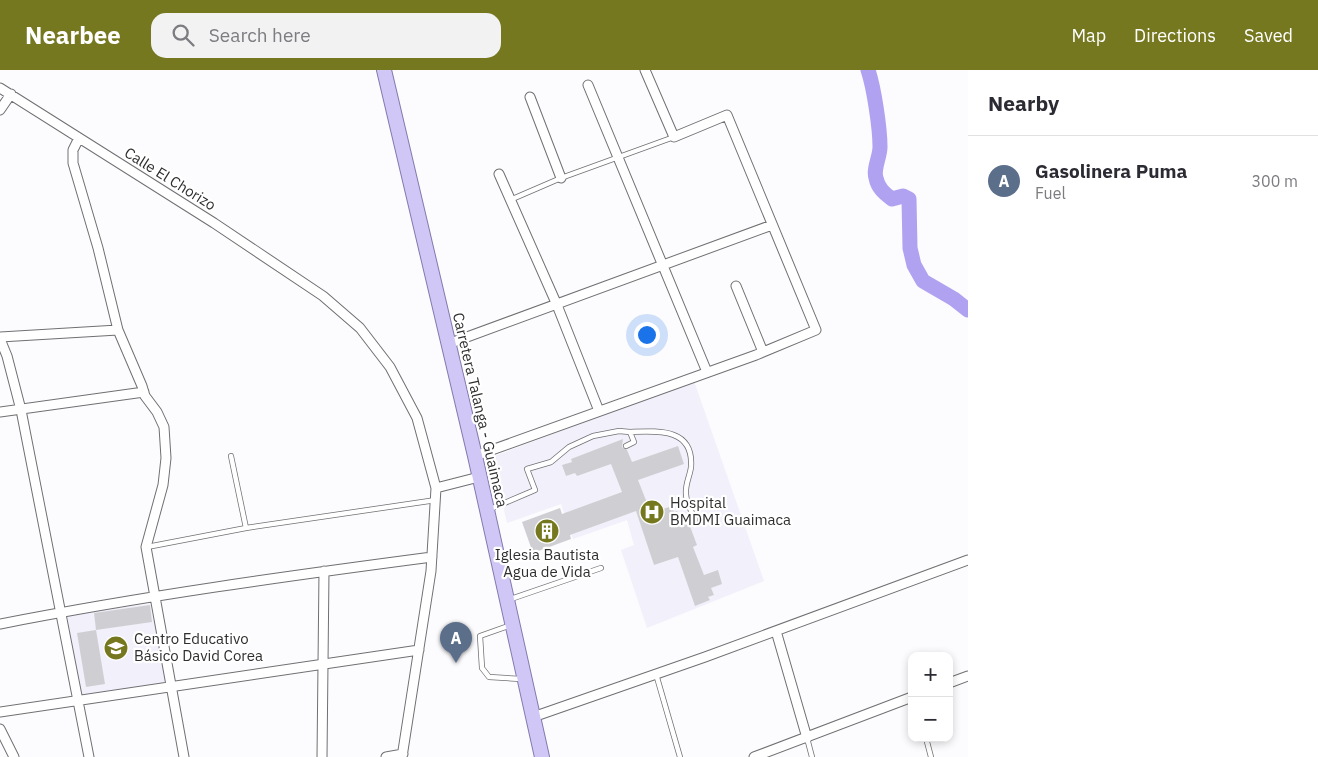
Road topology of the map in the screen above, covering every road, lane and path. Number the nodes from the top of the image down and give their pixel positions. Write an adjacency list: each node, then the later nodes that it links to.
1 (384, 70): 20 (main road, Carretera Talanga - Guaimaca)
2 (645, 70): 8 (street)
3 (588, 86): 10 (street)
4 (0, 88): 5 (street, Calle El Chorizo)
5 (11, 94): 7 (street); 9 (street, Calle El Chorizo)
6 (530, 97): 12 (street)
7 (0, 110)
8 (674, 137): 10 (lane); 14 (street)
9 (79, 138): 18 (street); 32 (street, Calle El Chorizo)
10 (618, 157): 12 (lane); 15 (street)
11 (498, 174): 13 (street)
12 (560, 178): 13 (lane)
13 (510, 200): 17 (street)
14 (772, 225): 15 (street); 21 (street)
15 (662, 265): 17 (street); 22 (street)
16 (736, 286): 21 (street)
17 (557, 305): 20 (street); 25 (street)
18 (118, 330): 19 (street); 23 (street)
19 (0, 338): 24 (street)
20 (448, 344): 30 (main road, Carretera Talanga - Guaimaca)
21 (763, 352): 22 (street)
22 (707, 372): 25 (street)
23 (144, 392): 24 (street); 37 (street)
24 (21, 410): 26 (street); 44 (street)
25 (599, 411): 30 (street)
26 (0, 412)
27 (630, 432): 28 (lane); 34 (lane); 35 (lane)
28 (626, 446)
29 (231, 456): 36 (lane)
30 (475, 456): 31 (main road, Carretera Talanga - Guaimaca)
31 (479, 477): 32 (street); 34 (main road, Carretera Talanga - Guaimaca)
32 (436, 488): 33 (street, Calle El Chorizo)
33 (436, 500): 36 (lane); 38 (street, Calle El Chorizo)
34 (487, 510): 43 (main road, Carretera Talanga - Guaimaca)
35 (695, 520)
36 (246, 528): 37 (lane)
37 (146, 547): 42 (street)
38 (432, 557): 41 (street); 48 (street, Calle El Chorizo)
39 (968, 560): 47 (street)
40 (601, 568): 43 (lane)
41 (324, 571): 42 (street); 49 (street)
42 (155, 597): 44 (street); 54 (street)
43 (507, 600): 46 (main road, Carretera Talanga - Guaimaca)
44 (62, 612): 45 (street); 56 (street)
45 (0, 624)
46 (512, 625): 52 (main road, Carretera Talanga - Guaimaca); 52 (lane)
47 (776, 631): 50 (street); 60 (street)
48 (419, 650): 49 (street); 62 (street, Calle El Chorizo)
49 (324, 663): 54 (street); 66 (street)
50 (656, 674): 58 (street); 69 (lane)
51 (968, 676): 53 (street)
52 (524, 679): 58 (main road, Carretera Talanga - Guaimaca)
53 (953, 682)
54 (170, 686): 56 (street); 65 (street)
55 (908, 699): 60 (street)
56 (78, 701): 57 (street); 64 (street)
57 (0, 712)
58 (533, 717): 68 (main road, Carretera Talanga - Guaimaca)
59 (0, 729): 63 (street)
60 (807, 738): 70 (street); 71 (lane)
61 (927, 742): 72 (lane)
62 (402, 756): 67 (street)
63 (14, 757)
64 (89, 757)
65 (184, 757)
66 (322, 757)
67 (386, 757)
68 (542, 757)
69 (680, 757)
70 (754, 757)
71 (812, 757)
72 (931, 757)

